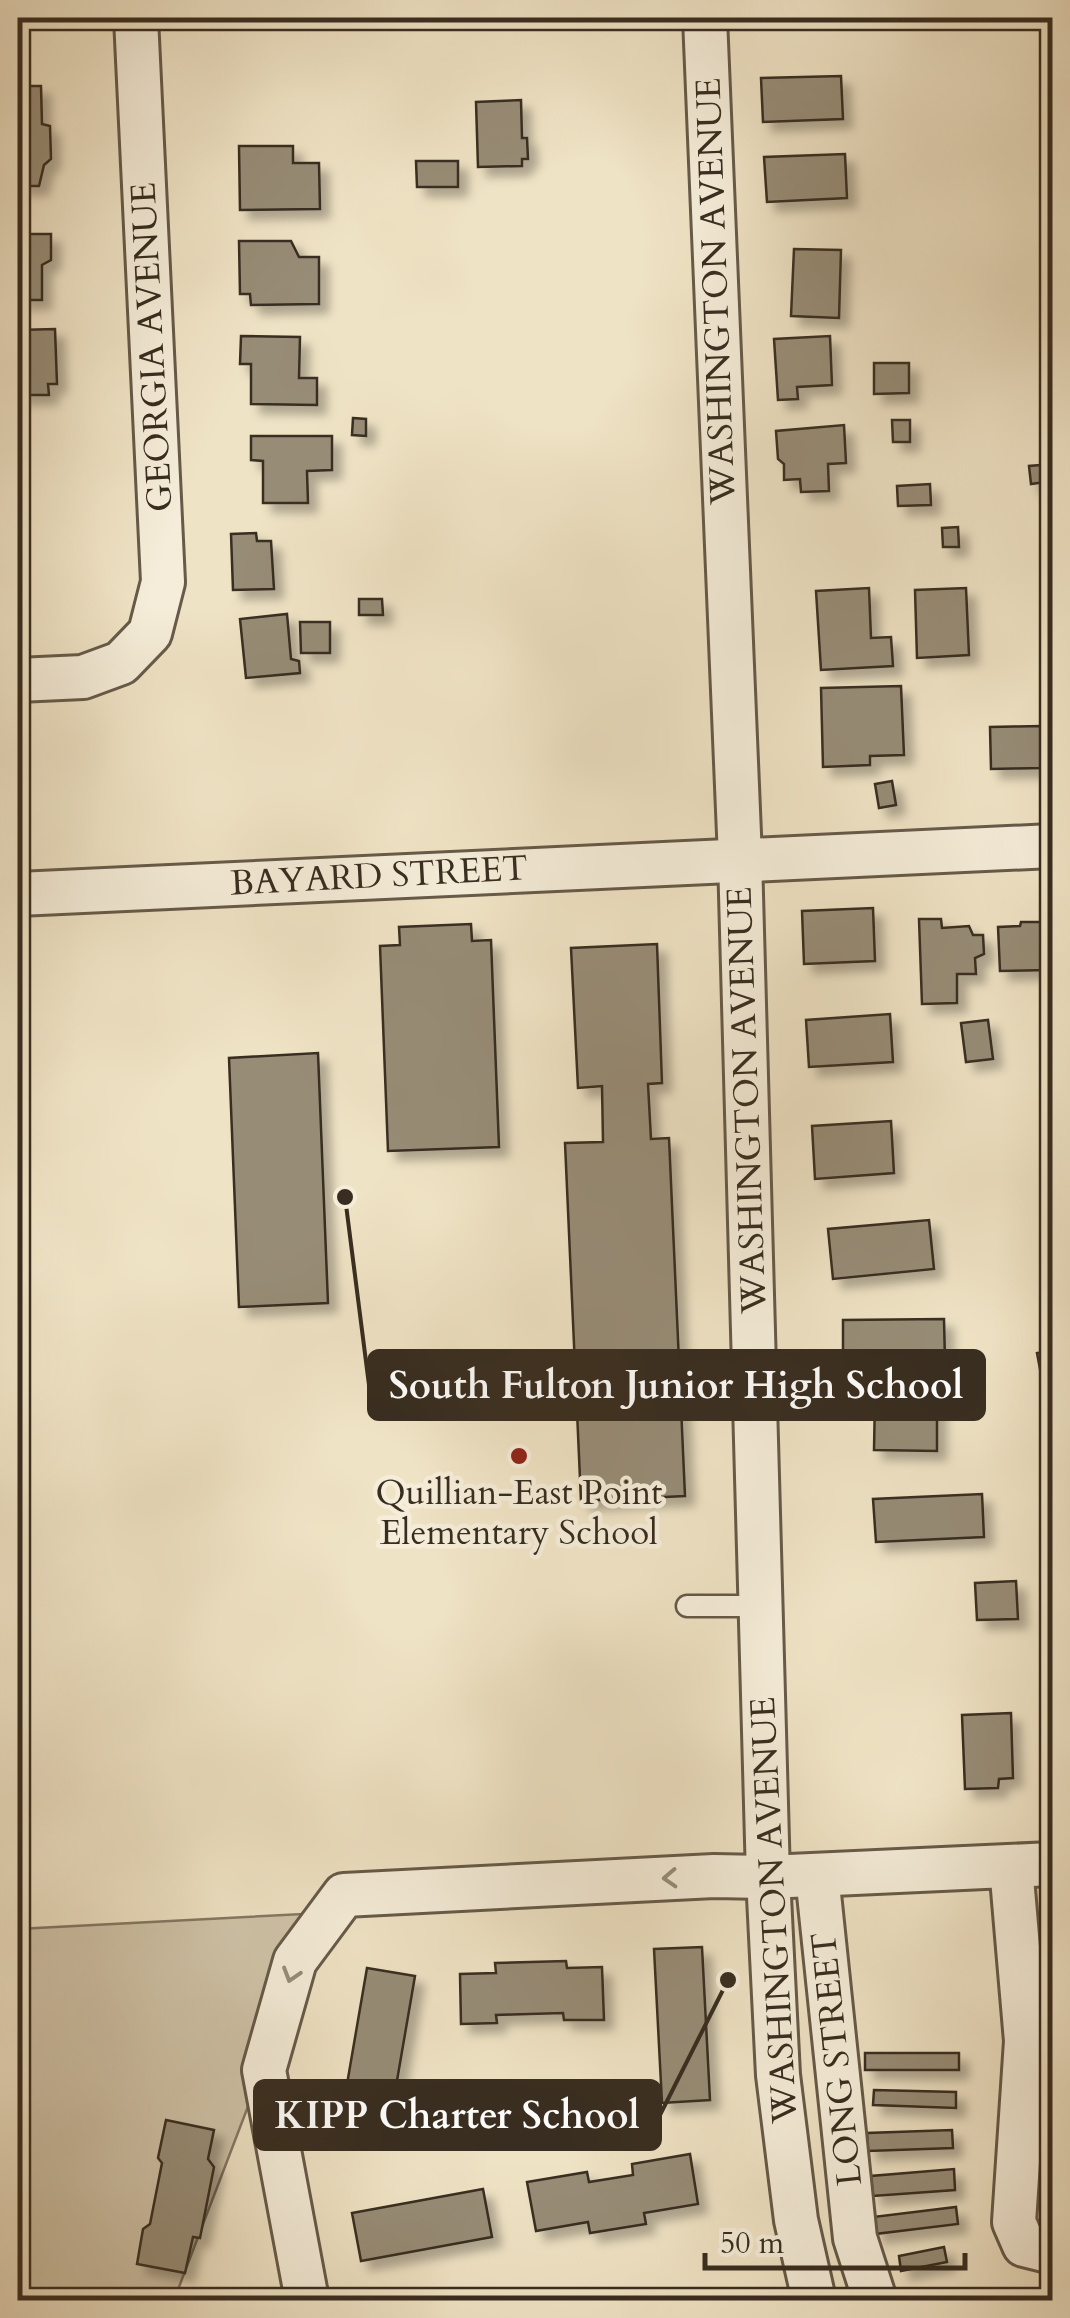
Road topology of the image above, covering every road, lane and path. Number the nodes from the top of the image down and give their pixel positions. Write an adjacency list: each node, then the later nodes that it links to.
1 (136, 18): 3 (street, GEORGIA AVENUE)
2 (705, 18): 5 (street, WASHINGTON AVENUE)
3 (18, 680)
4 (1052, 846): 5 (street, BAYARD STREET)
5 (740, 858): 6 (street, BAYARD STREET); 8 (street, WASHINGTON AVENUE)
6 (18, 894)
7 (688, 1606): 8 (lane)
8 (760, 1606): 12 (street, WASHINGTON AVENUE)
9 (1052, 1864): 10 (street)
10 (1010, 1866): 11 (street); 13 (street)
11 (817, 1875): 12 (street); 16 (street, LONG STREET)
12 (768, 1877): 14 (street, one-way to 14); 15 (street, WASHINGTON AVENUE)
13 (1052, 2252)
14 (306, 2300)
15 (814, 2300)
16 (875, 2300)

